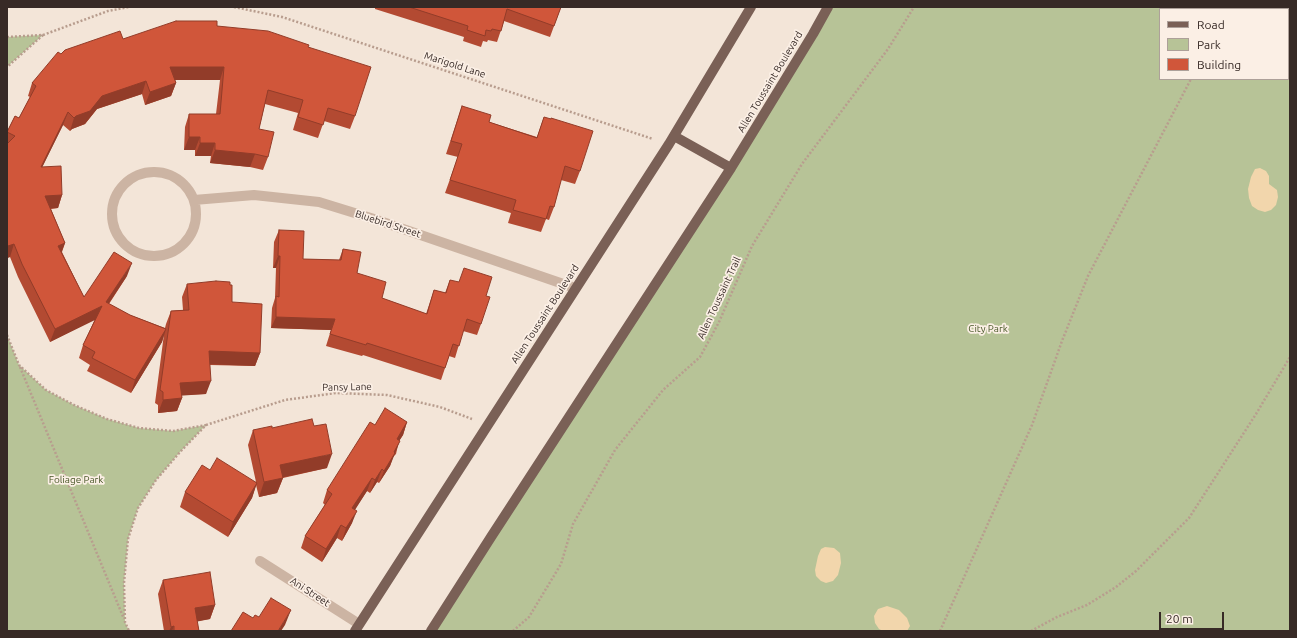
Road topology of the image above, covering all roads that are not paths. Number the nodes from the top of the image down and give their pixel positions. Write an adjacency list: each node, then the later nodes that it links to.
1 (752, 7): 3 (main road, Allen Toussaint Boulevard)
2 (828, 7): 4 (main road, Allen Toussaint Boulevard)
3 (671, 140): 4 (main road); 6 (main road, Allen Toussaint Boulevard)
4 (732, 168): 9 (main road, Allen Toussaint Boulevard)
5 (194, 200): 5 (street); 6 (street, Bluebird Street)
6 (576, 288): 8 (main road, Allen Toussaint Boulevard)
7 (260, 560): 8 (street, Ani Street)
8 (357, 628)
9 (431, 631)

